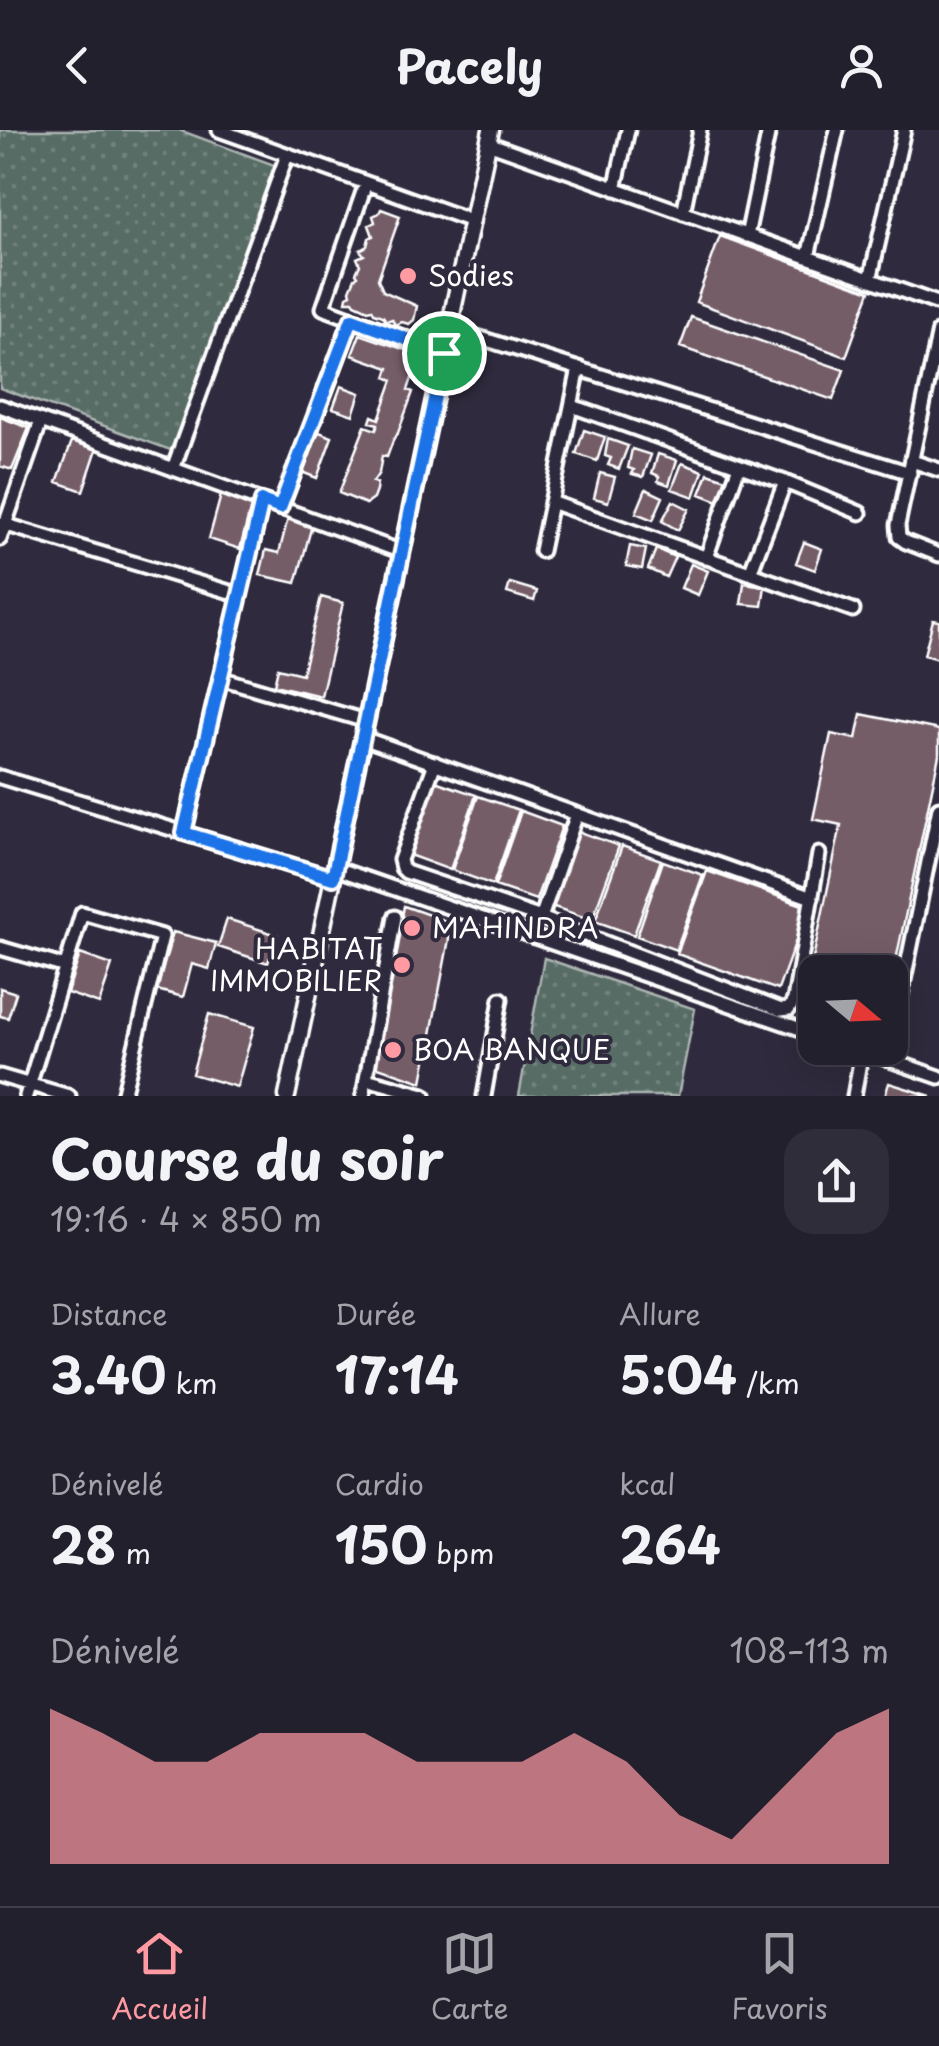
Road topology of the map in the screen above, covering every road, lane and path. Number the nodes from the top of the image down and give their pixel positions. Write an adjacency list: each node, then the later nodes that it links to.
1 (219, 130): 8 (street)
2 (628, 130): 10 (street)
3 (700, 130): 11 (street)
4 (769, 130): 13 (street)
5 (904, 130): 15 (street)
6 (834, 131): 14 (street)
7 (489, 136): 10 (street); 12 (main road)
8 (287, 155): 9 (street); 28 (street)
9 (366, 184): 12 (street); 17 (street)
10 (615, 189): 11 (street)
11 (682, 213): 13 (street)
12 (472, 222): 18 (main road)
13 (746, 236): 14 (street)
14 (808, 258): 15 (street)
15 (870, 280): 16 (street)
16 (939, 304)
17 (352, 319): 20 (street); 33 (street)
18 (449, 328): 20 (main road); 22 (street)
19 (939, 331): 21 (street)
20 (444, 353): 37 (main road)
21 (937, 355): 27 (street)
22 (580, 368): 24 (street); 27 (street)
23 (0, 406): 25 (street)
24 (572, 406): 26 (street); 32 (street)
25 (41, 421): 28 (street); 35 (street)
26 (739, 466): 30 (street); 40 (street)
27 (911, 467): 29 (street); 39 (street)
28 (173, 469): 31 (street)
29 (939, 470)
30 (784, 482): 34 (street); 41 (street)
31 (262, 501): 33 (street); 42 (street)
32 (550, 502): 38 (street); 40 (street)
33 (280, 508): 37 (street)
34 (860, 514)
35 (2, 524): 36 (street); 42 (street)
36 (0, 540)
37 (402, 552): 45 (main road)
38 (541, 552)
39 (939, 555)
40 (706, 558): 41 (street)
41 (750, 573): 43 (street)
42 (240, 596): 44 (street)
43 (853, 610)
44 (220, 678): 45 (street); 51 (street)
45 (366, 722): 46 (main road)
46 (363, 738): 47 (street); 53 (main road)
47 (435, 764): 50 (street); 56 (street)
48 (0, 777): 51 (street)
49 (939, 808): 58 (street)
50 (577, 814): 54 (street); 56 (street)
51 (184, 833): 53 (street)
52 (819, 854): 54 (street)
53 (334, 873): 61 (street); 71 (main road)
54 (812, 898): 56 (street)
55 (395, 917): 66 (street)
56 (541, 918)
57 (0, 948): 59 (street)
58 (908, 961)
59 (66, 966): 67 (street); 70 (street)
60 (501, 998): 73 (street)
61 (798, 1028)
62 (857, 1065): 74 (street)
63 (906, 1065): 65 (street)
64 (0, 1076): 67 (street)
65 (939, 1076)
66 (366, 1079): 68 (street); 72 (street)
67 (28, 1090): 69 (street)
68 (424, 1095)
69 (69, 1096)
70 (123, 1096)
71 (287, 1096)
72 (363, 1096)
73 (484, 1096)
74 (854, 1096)

